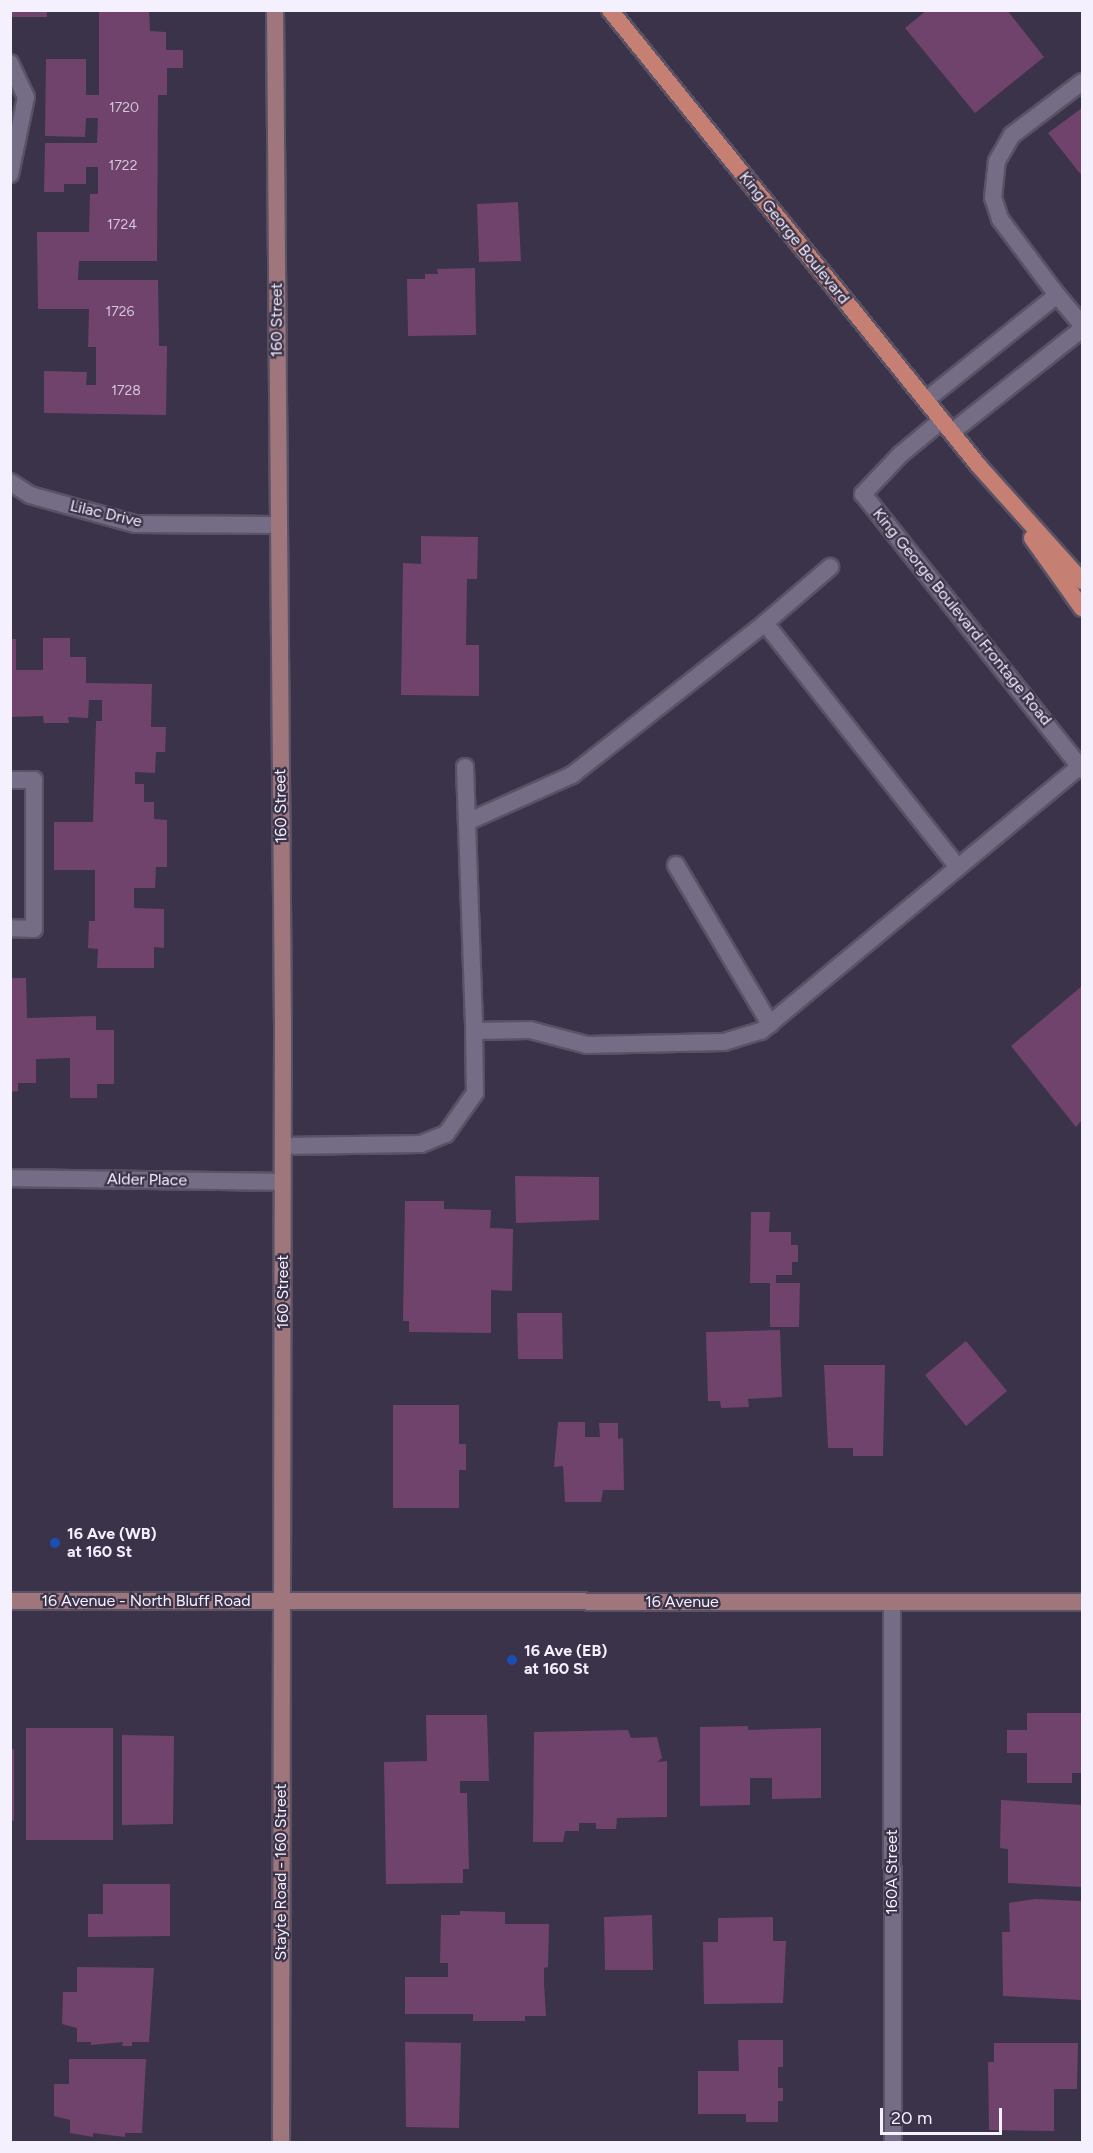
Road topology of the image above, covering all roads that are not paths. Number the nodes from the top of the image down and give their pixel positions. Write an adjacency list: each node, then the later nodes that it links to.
1 (275, 10): 12 (main road, 160 Street)
2 (610, 10): 8 (main road, King George Boulevard)
3 (10, 63): 5 (street)
4 (1083, 82): 6 (street, King George Boulevard Frontage Road)
5 (10, 174)
6 (1057, 295): 7 (street, King George Boulevard Frontage Road); 8 (street)
7 (1083, 327): 9 (street, King George Boulevard Frontage Road)
8 (926, 400): 9 (main road, King George Boulevard)
9 (947, 426): 10 (main road, King George Boulevard); 18 (street, King George Boulevard Frontage Road)
10 (978, 465): 14 (main road, King George Boulevard); 15 (main road, King George Boulevard)
11 (10, 482): 12 (street, Lilac Drive)
12 (278, 525): 26 (main road, 160 Street)
13 (830, 567): 16 (street)
14 (1083, 581)
15 (1083, 608)
16 (765, 623): 20 (street); 22 (street)
17 (465, 767): 20 (street)
18 (1081, 767): 22 (street)
19 (10, 780): 23 (street)
20 (467, 822): 25 (street)
21 (676, 865): 24 (street)
22 (957, 867): 24 (street)
23 (10, 928)
24 (770, 1024): 25 (street)
25 (474, 1031): 26 (street)
26 (283, 1146): 28 (main road, 160 Street)
27 (10, 1178): 28 (street, Alder Place)
28 (283, 1182): 30 (main road, 160 Street)
29 (10, 1601): 30 (main road, 16 Avenue - North Bluff Road)
30 (282, 1602): 31 (main road, 16 Avenue); 33 (main road, Stayte Road - 160 Street)
31 (892, 1602): 32 (main road, 16 Avenue); 34 (street, 160A Street)
32 (1083, 1602)
33 (281, 2142)
34 (893, 2142)

